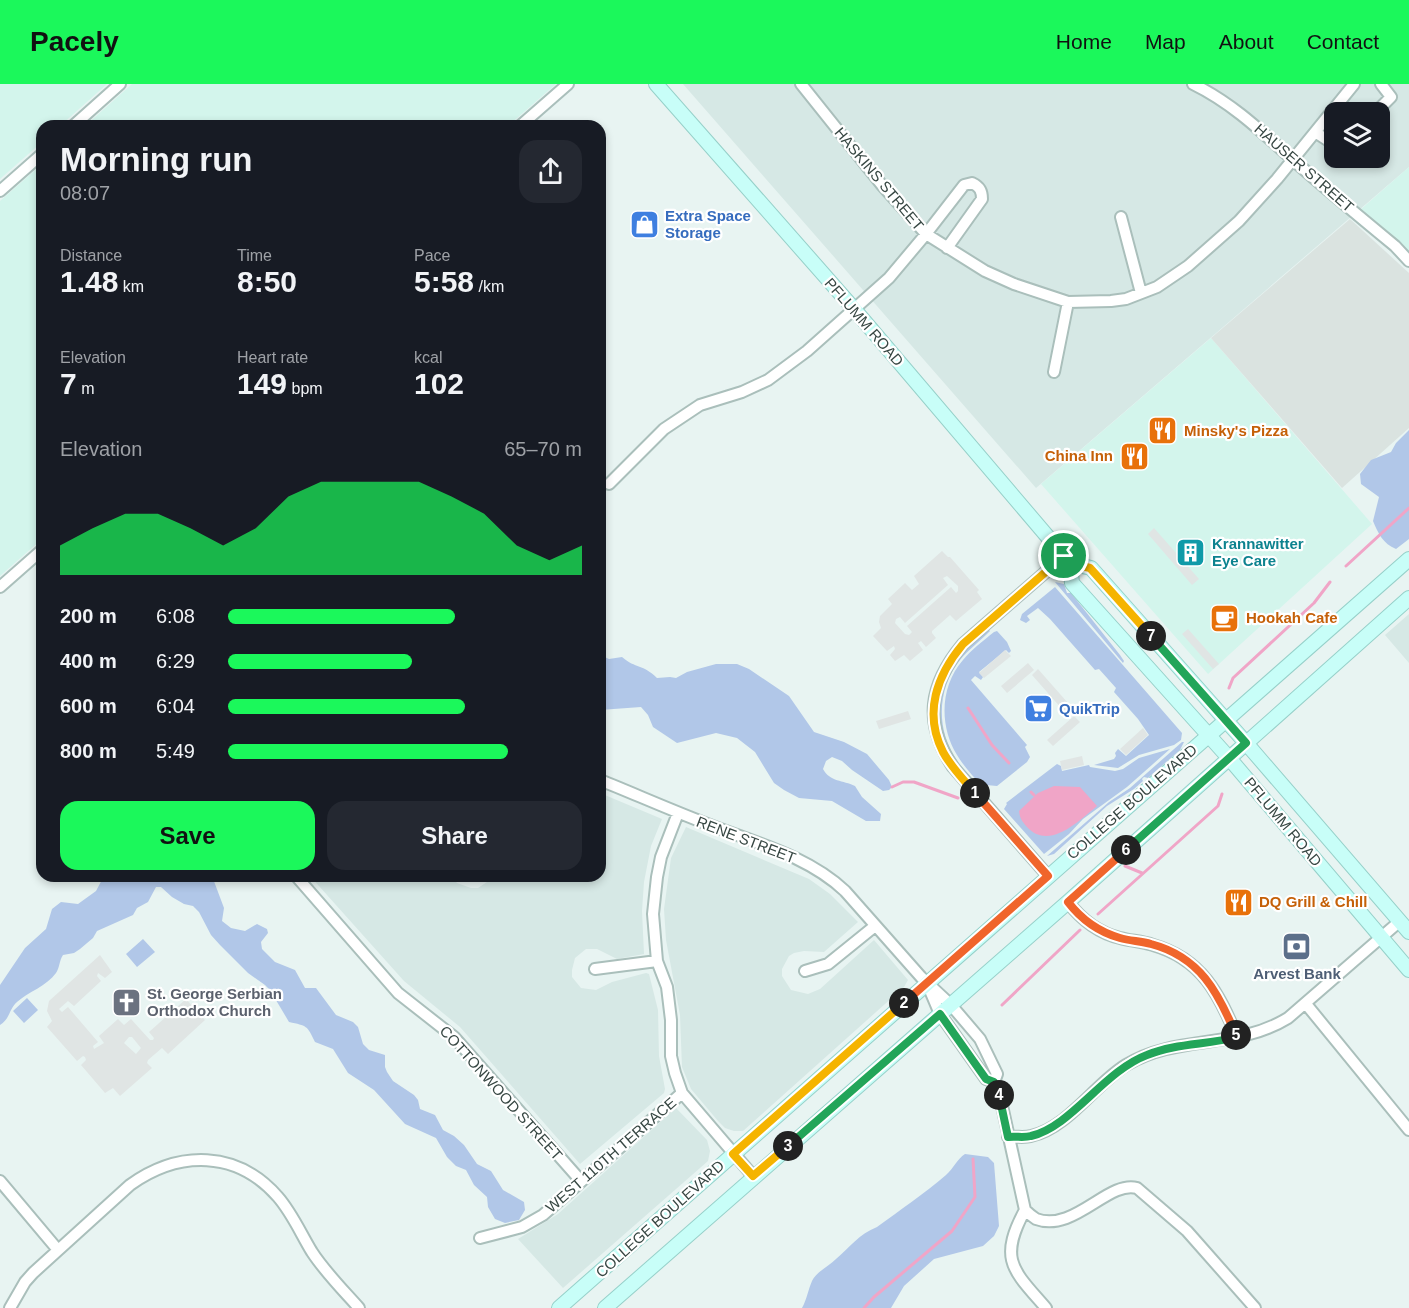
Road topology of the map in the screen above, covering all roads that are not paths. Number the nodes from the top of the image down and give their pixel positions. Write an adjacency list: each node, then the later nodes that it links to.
1 (568, 84): 10 (street)
2 (656, 84): 22 (main road, PFLUMM ROAD)
3 (801, 84): 17 (street, HASKINS STREET)
4 (1193, 84): 14 (street, HAUSER STREET)
5 (1354, 84): 11 (street)
6 (1381, 84): 8 (street)
7 (119, 85): 9 (street)
8 (1387, 102)
9 (80, 120)
10 (527, 120)
11 (1315, 132): 12 (street); 14 (street)
12 (1324, 138)
13 (36, 159): 15 (street)
14 (1293, 159): 19 (street, HAUSER STREET); 20 (street)
15 (0, 191)
16 (1120, 217): 20 (street)
17 (927, 234): 18 (street, HASKINS STREET); 18 (street); 22 (street)
18 (947, 248): 21 (street, HASKINS STREET)
19 (1409, 261)
20 (1141, 292): 21 (street)
21 (1068, 302): 23 (street)
22 (854, 309): 24 (street); 26 (main road, PFLUMM ROAD)
23 (1054, 372)
24 (609, 484)
25 (36, 555): 28 (street)
26 (1067, 559): 30 (main road, PFLUMM ROAD); 31 (main road, PFLUMM ROAD); 36 (street)
27 (1409, 559): 30 (main road, COLLEGE BOULEVARD)
28 (0, 587)
29 (1409, 598): 32 (main road, COLLEGE BOULEVARD)
30 (1225, 720): 31 (main road, COLLEGE BOULEVARD); 32 (main road, PFLUMM ROAD)
31 (1208, 735): 33 (main road, PFLUMM ROAD); 36 (main road, COLLEGE BOULEVARD)
32 (1246, 743): 33 (main road, COLLEGE BOULEVARD); 40 (main road, PFLUMM ROAD)
33 (1228, 758): 38 (main road, COLLEGE BOULEVARD); 41 (main road, PFLUMM ROAD)
34 (606, 783): 35 (street, RENE STREET)
35 (678, 813): 39 (street, RENE STREET); 42 (street, WEST 110TH TERRACE)
36 (1048, 876): 46 (main road, COLLEGE BOULEVARD)
37 (301, 882): 57 (street, COTTONWOOD STREET)
38 (1068, 902): 48 (main road, COLLEGE BOULEVARD); 49 (street)
39 (875, 926): 45 (street); 46 (street, RENE STREET)
40 (1404, 927): 41 (street)
41 (1382, 937): 44 (main road, PFLUMM ROAD); 47 (street)
42 (657, 961): 43 (street); 51 (street, WEST 110TH TERRACE)
43 (595, 969)
44 (1409, 970)
45 (805, 971)
46 (927, 984): 48 (street, RENE STREET); 54 (main road, COLLEGE BOULEVARD)
47 (1306, 1004): 49 (street); 52 (street)
48 (946, 1009): 50 (street, RENE STREET); 50 (street, RENE STREET); 55 (main road, COLLEGE BOULEVARD)
49 (1237, 1037): 53 (street)
50 (994, 1082): 53 (street, RENE STREET)
51 (682, 1093): 54 (street); 57 (street, WEST 110TH TERRACE)
52 (1409, 1130)
53 (1008, 1137): 58 (street, RENE STREET)
54 (733, 1154): 55 (street); 64 (main road, COLLEGE BOULEVARD)
55 (753, 1176): 65 (main road, COLLEGE BOULEVARD)
56 (0, 1181): 60 (street)
57 (581, 1181): 59 (street, WEST 110TH TERRACE)
58 (1025, 1210): 61 (street); 67 (street)
59 (480, 1238)
60 (58, 1250): 62 (street); 63 (street)
61 (1042, 1304): 66 (street)
62 (10, 1308)
63 (359, 1308)
64 (560, 1308)
65 (605, 1308)
66 (1029, 1308)
67 (1255, 1308)

